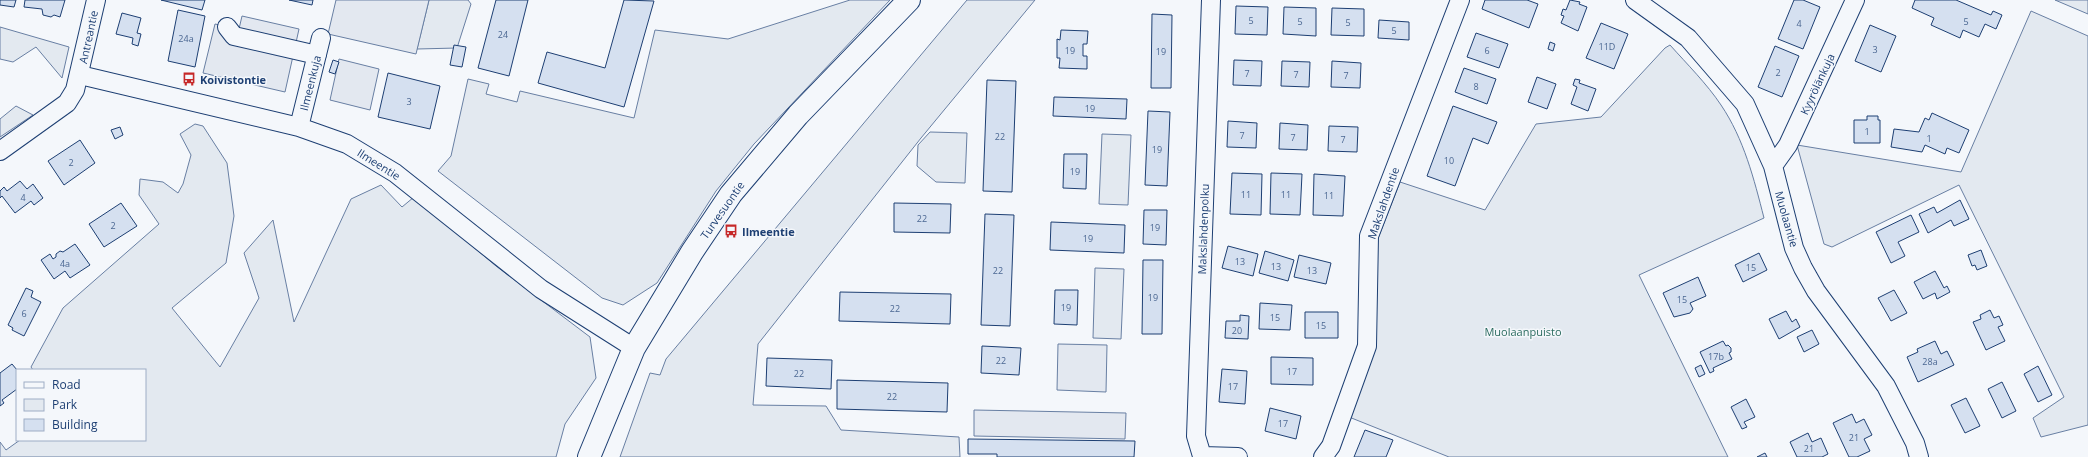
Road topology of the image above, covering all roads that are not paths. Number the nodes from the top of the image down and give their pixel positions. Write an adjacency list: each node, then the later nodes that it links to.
1 (96, 0): 8 (street, Antreantie)
2 (909, 0): 12 (main road, Turvesuontie)
3 (1211, 0): 13 (street, Makslahdenpolku)
4 (1460, 0): 16 (street, Makslahdentie)
5 (1635, 0): 11 (street, Muolaantie)
6 (1855, 0): 11 (street, Kyyrölänkuja)
7 (227, 27): 9 (street, Ilmeenkuja)
8 (80, 75): 9 (street, Ilmeentie); 10 (street)
9 (299, 127): 12 (street, Ilmeentie)
10 (0, 151)
11 (1774, 166): 17 (street, Muolaantie)
12 (634, 348): 14 (main road, Turvesuontie)
13 (1202, 456): 15 (street)
14 (589, 457)
15 (1238, 457)
16 (1323, 457)
17 (1919, 457)

